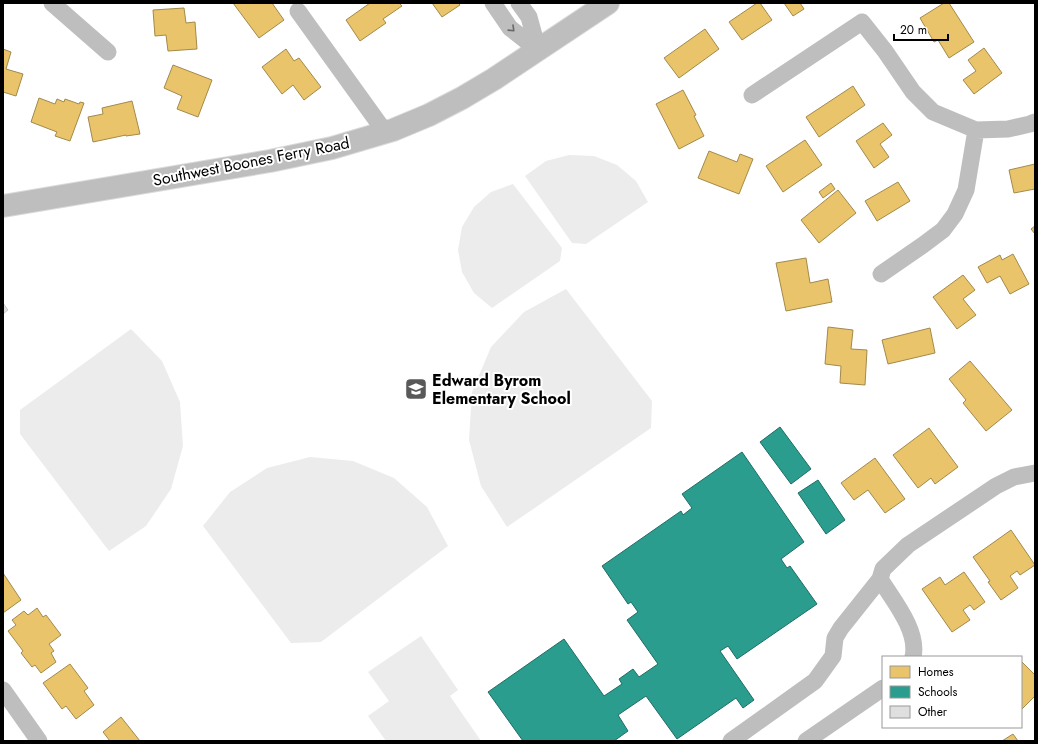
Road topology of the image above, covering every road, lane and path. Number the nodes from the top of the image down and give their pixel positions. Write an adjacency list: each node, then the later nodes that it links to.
1 (52, 3): 7 (street)
2 (492, 3): 6 (street, one-way to 6)
3 (519, 3): 6 (street)
4 (608, 3): 6 (main road, Southwest Boones Ferry Road)
5 (298, 11): 11 (street)
6 (538, 50): 11 (main road, Southwest Boones Ferry Road)
7 (108, 52)
8 (752, 95): 10 (street)
9 (1035, 122): 10 (street)
10 (976, 130): 13 (street)
11 (385, 132): 12 (main road, Southwest Boones Ferry Road)
12 (3, 206)
13 (881, 274)
14 (1035, 473): 15 (street)
15 (881, 574): 16 (street); 20 (street)
16 (913, 656)
17 (882, 689): 21 (street)
18 (3, 690): 19 (street)
19 (39, 741)
20 (731, 741)
21 (806, 741)

